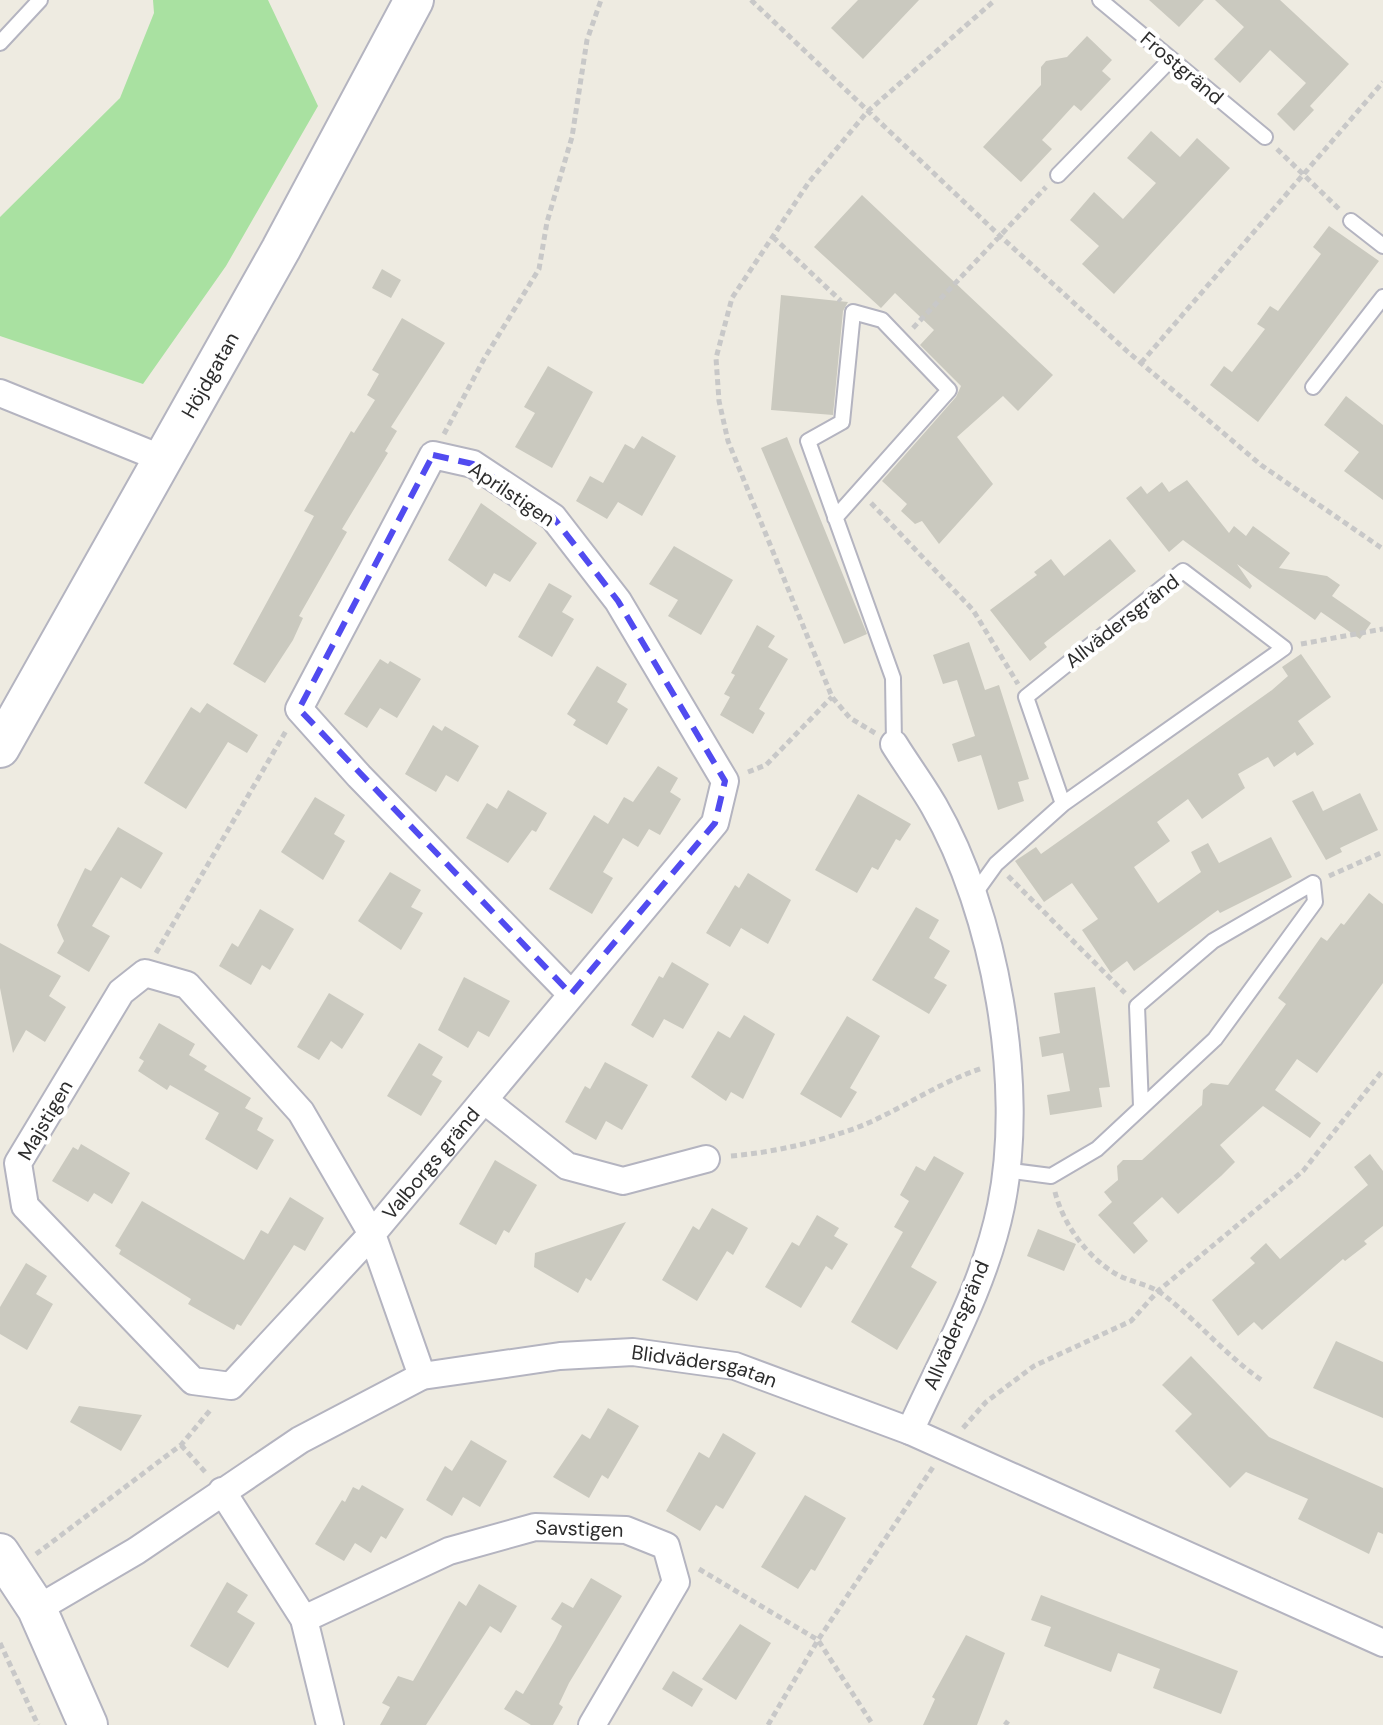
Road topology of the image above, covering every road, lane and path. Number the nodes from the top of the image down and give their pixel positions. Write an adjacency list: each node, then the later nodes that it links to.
1 (40, 0): 7 (lane)
2 (414, 0): 24 (street, Höjdgatan)
3 (601, 0): 23 (path)
4 (995, 0): 10 (path)
5 (1100, 0): 8 (lane, Frostgränd)
6 (752, 1): 10 (path)
7 (0, 43)
8 (1171, 59): 11 (lane, Frostgränd); 12 (lane)
9 (1383, 82): 20 (path)
10 (867, 112): 14 (path); 15 (path)
11 (1265, 137): 13 (path)
12 (1058, 175): 14 (path)
13 (1351, 221): 16 (lane)
14 (1000, 236): 19 (path); 20 (path)
15 (773, 237): 18 (path); 30 (path)
16 (1383, 246)
17 (1383, 297): 21 (lane)
18 (853, 312): 19 (lane); 26 (lane)
19 (902, 340): 25 (lane)
20 (1141, 363): 27 (path)
21 (1313, 387)
22 (0, 393): 24 (street)
23 (433, 455): 32 (street); 35 (street, Aprilstigen)
24 (163, 459): 34 (street, Höjdgatan)
25 (859, 490): 26 (lane); 31 (path)
26 (835, 518): 33 (lane)
27 (1383, 549)
28 (1383, 629): 29 (path)
29 (1284, 648): 31 (lane, Allvädersgränd); 36 (lane)
30 (832, 697): 33 (path); 35 (path)
31 (1026, 697): 36 (lane)
32 (299, 709): 41 (path); 42 (street)
33 (894, 744): 40 (street, Allvädersgränd)
34 (0, 748)
35 (725, 781): 42 (street)
36 (1063, 804): 38 (lane)
37 (1383, 852): 39 (path)
38 (996, 864): 40 (lane); 43 (path)
39 (1313, 883): 43 (lane); 47 (lane)
40 (973, 897): 44 (street, Allvädersgränd)
41 (145, 973): 51 (street); 55 (street, Majstigen)
42 (571, 994): 46 (street)
43 (1137, 1006): 47 (lane)
44 (1009, 1060): 48 (path); 49 (street, Allvädersgränd)
45 (1383, 1070): 52 (path)
46 (484, 1100): 48 (street, Valborgs gränd); 51 (street, Valborgs gränd)
47 (1141, 1106): 50 (lane)
48 (706, 1159)
49 (1005, 1170): 50 (lane); 56 (street, Allvädersgränd)
50 (1051, 1176): 52 (path)
51 (372, 1234): 53 (street); 55 (street)
52 (1158, 1291): 54 (path); 58 (path)
53 (422, 1376): 56 (street, Blidvädersgatan); 59 (street, Blidvädersgatan)
54 (1263, 1381)
55 (231, 1386): 57 (path)
56 (910, 1431): 58 (street, Blidvädersgatan)
57 (181, 1445): 59 (path); 60 (path)
58 (945, 1448): 64 (path); 66 (street, Blidvädersgatan)
59 (222, 1491): 62 (street, Blidvädersgatan); 63 (street)
60 (6, 1563): 62 (street)
61 (671, 1563): 63 (street, Savstigen); 64 (path); 70 (street)
62 (37, 1609): 68 (street)
63 (304, 1619): 69 (street)
64 (818, 1640): 71 (path); 72 (path)
65 (0, 1643): 67 (path)
66 (1383, 1643)
67 (38, 1725)
68 (88, 1725)
69 (330, 1725)
70 (592, 1725)
71 (768, 1725)
72 (873, 1725)

